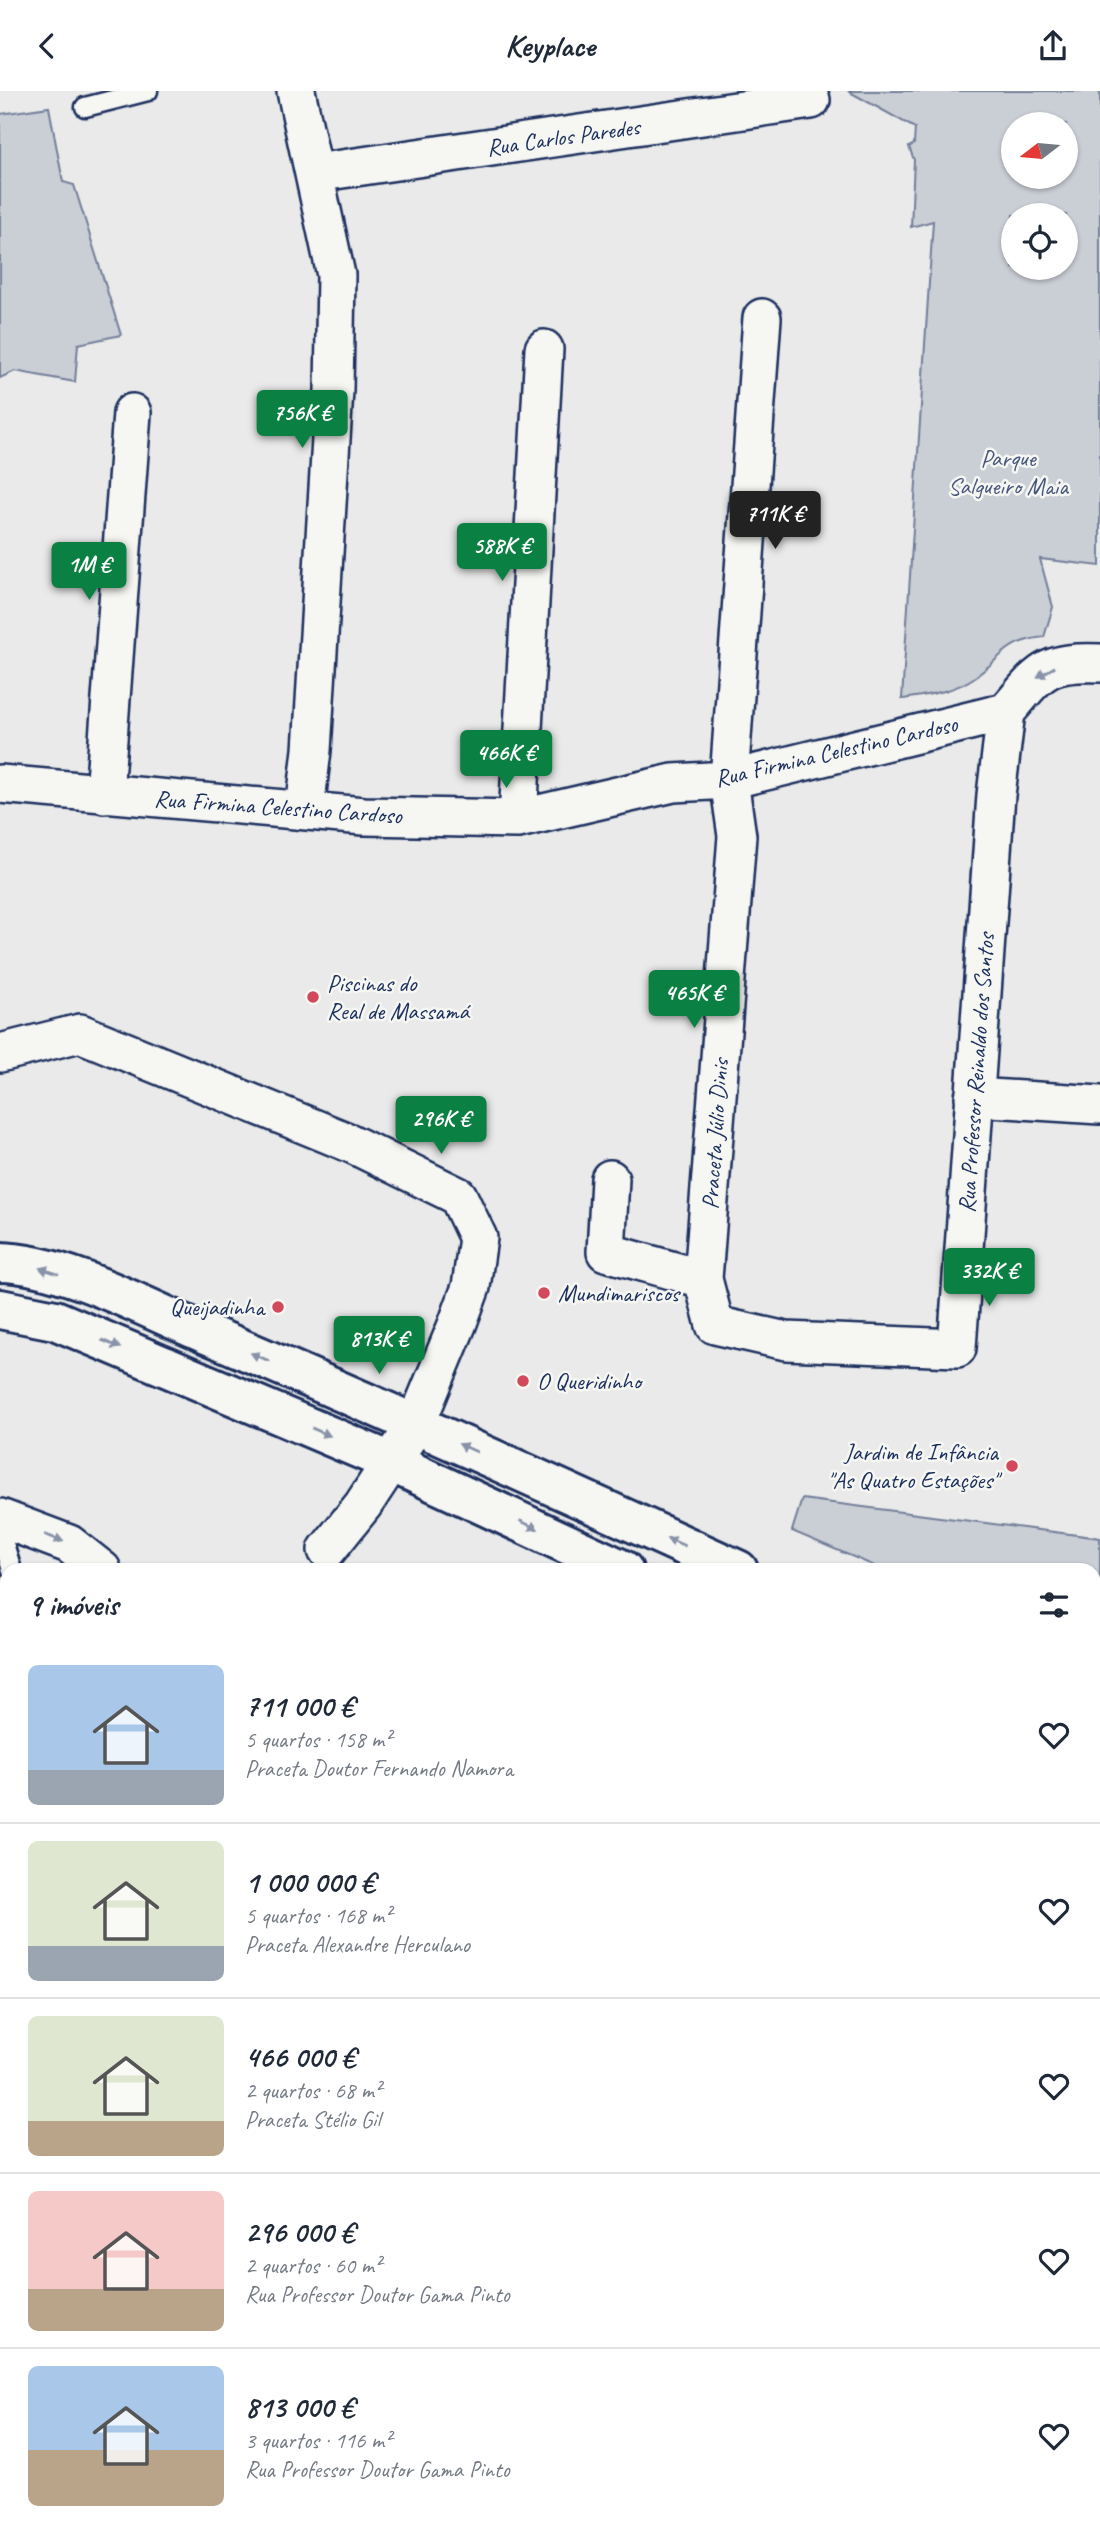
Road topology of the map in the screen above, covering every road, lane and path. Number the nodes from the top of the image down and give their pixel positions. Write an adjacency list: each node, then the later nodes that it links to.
1 (148, 91): 4 (lane)
2 (296, 91): 5 (street)
3 (811, 100): 5 (street, Rua Carlos Paredes)
4 (85, 107)
5 (315, 173): 14 (street)
6 (762, 318): 11 (street, Praceta Júlio Dinis)
7 (544, 349): 15 (street)
8 (132, 413): 13 (street)
9 (1100, 663): 10 (street, one-way to 10)
10 (1006, 712): 11 (street, Rua Firmina Celestino Cardoso); 17 (street, Rua Professor Reinaldo dos Santos)
11 (729, 780): 15 (street, Rua Firmina Celestino Cardoso); 21 (street, Praceta Júlio Dinis)
12 (0, 784): 13 (street, Rua Firmina Celestino Cardoso)
13 (104, 794): 14 (street, Rua Firmina Celestino Cardoso)
14 (306, 810): 15 (street, Rua Firmina Celestino Cardoso)
15 (519, 820)
16 (0, 1053): 23 (street)
17 (974, 1097): 18 (street); 21 (street, Rua Professor Reinaldo dos Santos)
18 (1100, 1105)
19 (610, 1179): 21 (street)
20 (0, 1262): 23 (street, one-way to 20)
21 (704, 1279)
22 (0, 1309): 24 (street, one-way to 24)
23 (416, 1424): 24 (street); 31 (street, one-way to 23)
24 (391, 1462): 27 (street); 30 (street, one-way to 30)
25 (0, 1518): 29 (street, one-way to 29)
26 (0, 1531): 28 (lane)
27 (327, 1550)
28 (10, 1563)
29 (93, 1563)
30 (608, 1563)
31 (723, 1563)

